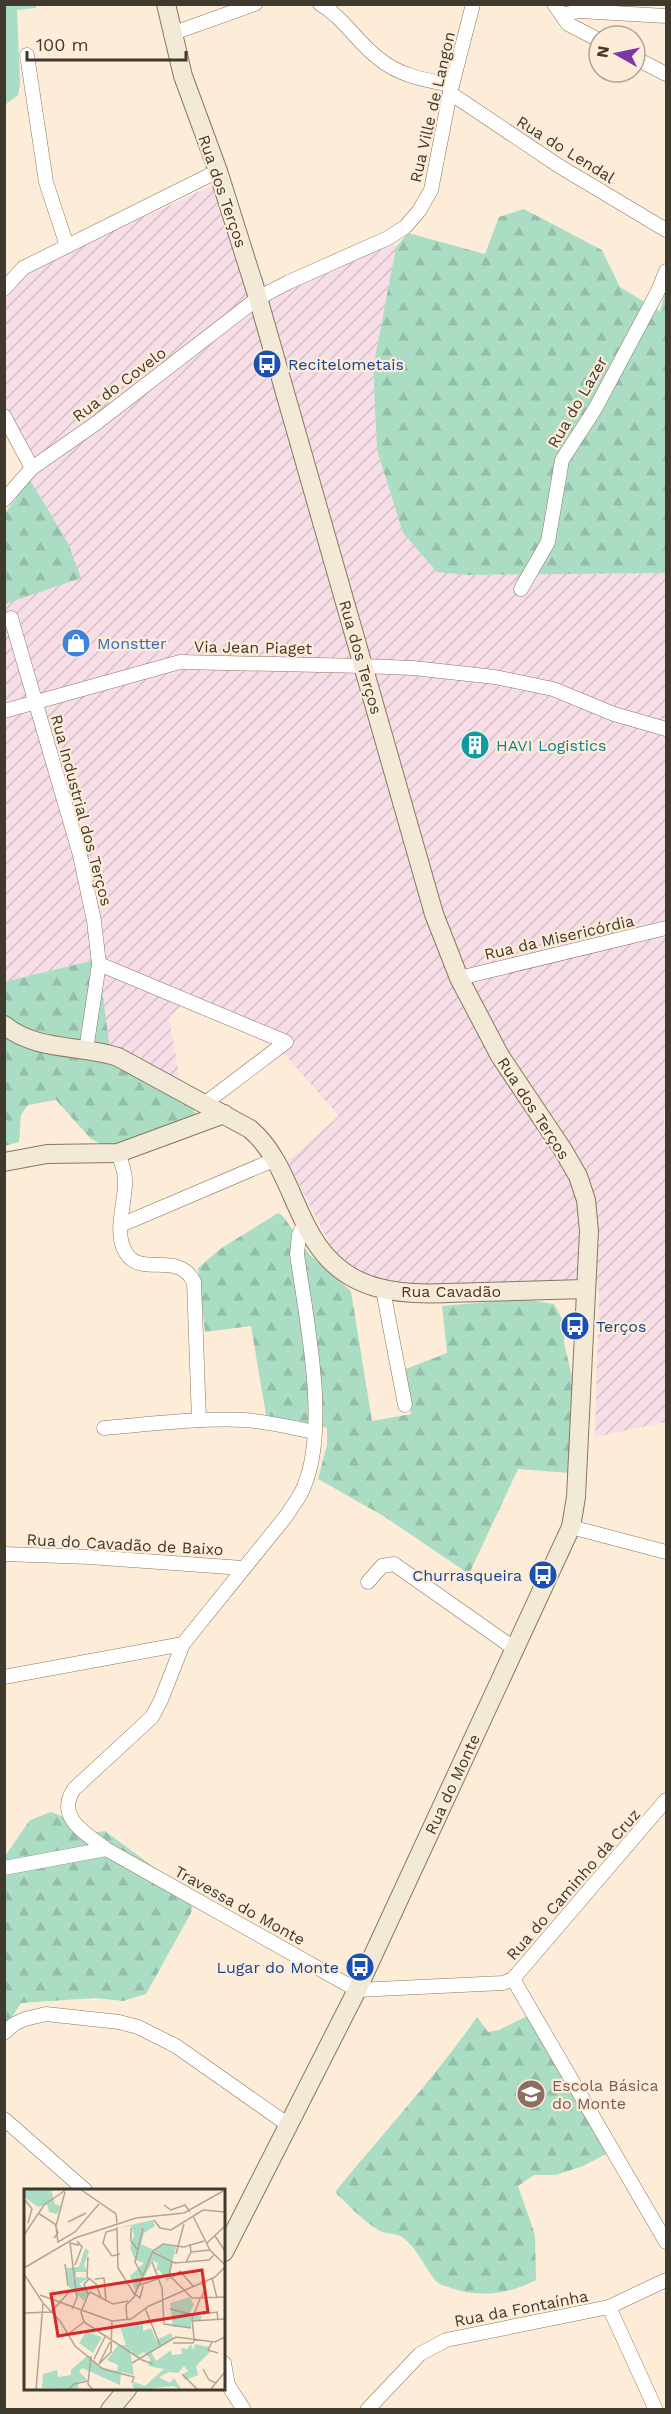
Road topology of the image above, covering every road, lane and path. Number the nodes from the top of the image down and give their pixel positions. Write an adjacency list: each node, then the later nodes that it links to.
1 (166, 4): 7 (street, Rua dos Terços)
2 (255, 4): 7 (street)
3 (320, 4): 12 (street, Rua do Lendal)
4 (473, 4): 12 (street, Rua Ville de Langon)
5 (558, 10): 6 (street); 8 (street)
6 (666, 16)
7 (171, 34): 13 (street, Rua dos Terços)
8 (587, 34)
9 (27, 55): 15 (street)
10 (647, 64): 11 (street)
11 (666, 74)
12 (451, 89): 14 (street, Rua do Lendal); 18 (street, Rua Ville de Langon)
13 (218, 171): 15 (street); 18 (street, Rua dos Terços)
14 (666, 230)
15 (67, 246): 17 (street)
16 (666, 271): 22 (street, Rua do Lazer)
17 (4, 290)
18 (258, 298): 20 (street, Rua do Covelo); 24 (street, Rua dos Terços)
19 (4, 416): 20 (street)
20 (32, 468): 21 (street, Rua do Covelo)
21 (4, 500)
22 (522, 589)
23 (11, 618): 25 (street, Rua Industrial dos Terços)
24 (363, 666): 25 (street, Via Jean Piaget); 27 (street, Via Jean Piaget); 30 (street, Rua dos Terços)
25 (35, 702): 26 (street, Via Jean Piaget); 29 (street, Rua Industrial dos Terços)
26 (4, 711)
27 (666, 729)
28 (666, 928): 30 (street, Rua da Misericórdia)
29 (99, 964): 32 (street, Rua Industrial dos Terços); 33 (street)
30 (459, 978): 40 (street, Rua dos Terços)
31 (4, 1025): 32 (street, Rua Cavadão)
32 (86, 1050): 33 (street, Rua Cavadão)
33 (204, 1104): 34 (street, Rua Cavadão)
34 (224, 1114): 35 (street); 36 (street, Rua Cavadão)
35 (118, 1153): 37 (street); 39 (street)
36 (276, 1159): 38 (street, Rua Cavadão); 39 (street)
37 (4, 1162)
38 (304, 1224): 41 (street, Rua Cavadão); 45 (street)
39 (121, 1225): 43 (street)
40 (585, 1289): 41 (street, Rua Cavadão); 46 (street, Rua do Monte)
41 (383, 1290): 42 (street)
42 (405, 1405)
43 (199, 1420): 44 (street); 45 (street)
44 (104, 1428)
45 (314, 1432): 49 (street)
46 (571, 1527): 47 (street); 52 (street, Rua do Monte)
47 (666, 1552)
48 (4, 1554): 49 (street, Rua do Cavadão de Baixo)
49 (243, 1568): 51 (street)
50 (368, 1582): 52 (street)
51 (183, 1644): 53 (street); 55 (street, Travessa do Monte)
52 (515, 1649): 58 (street, Rua do Monte)
53 (4, 1677)
54 (666, 1800): 57 (street, Rua do Caminho da Cruz)
55 (106, 1849): 56 (street); 58 (street, Travessa do Monte)
56 (4, 1868)
57 (513, 1979): 58 (street, Rua do Caminho da Cruz); 63 (street)
58 (357, 1990): 61 (street, Rua do Monte)
59 (5, 2033): 61 (street)
60 (4, 2119): 62 (street)
61 (287, 2124): 64 (street, Rua do Monte)
62 (85, 2189)
63 (666, 2241)
64 (225, 2250)
65 (666, 2280): 66 (street, Rua da Fontaínha)
66 (609, 2307): 71 (street, Rua da Fontaínha); 72 (street)
67 (225, 2368): 70 (street)
68 (126, 2390): 69 (street)
69 (110, 2409)
70 (244, 2409)
71 (367, 2409)
72 (656, 2409)

